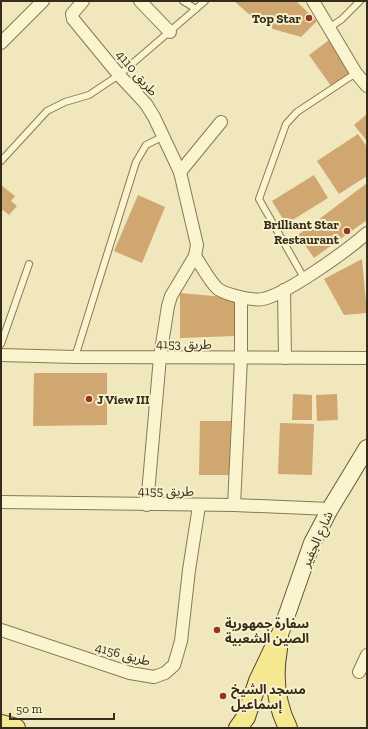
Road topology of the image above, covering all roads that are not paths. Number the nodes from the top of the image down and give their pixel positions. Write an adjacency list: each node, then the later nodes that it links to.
1 (43, 1): 11 (street)
2 (84, 1): 13 (street, طريق 4110)
3 (182, 1): 8 (lane)
4 (205, 1): 8 (lane)
5 (313, 1): 9 (street)
6 (360, 1): 9 (lane)
7 (143, 2): 10 (street)
8 (196, 9): 10 (lane)
9 (329, 28): 12 (street)
10 (170, 32): 13 (lane)
11 (1, 43)
12 (356, 73): 14 (street); 22 (lane)
13 (119, 75): 16 (street, طريق 4110); 17 (lane)
14 (367, 86)
15 (221, 122): 18 (street)
16 (164, 136): 18 (street, طريق 4110); 27 (lane)
17 (1, 161)
18 (180, 172): 20 (street, طريق 4110)
19 (367, 233): 22 (street)
20 (195, 256): 24 (street); 28 (street)
21 (29, 264): 25 (lane)
22 (304, 278): 23 (street)
23 (284, 290): 24 (street); 30 (street)
24 (241, 298): 29 (street)
25 (1, 344)
26 (1, 355): 27 (street, طريق 4153)
27 (75, 357): 28 (street, طريق 4153)
28 (160, 357): 29 (street, طريق 4153); 34 (street)
29 (241, 358): 30 (street, طريق 4153); 35 (street)
30 (284, 358): 31 (street, طريق 4153)
31 (367, 358)
32 (367, 448): 37 (street, شارع الجفير)
33 (1, 502): 34 (street, طريق 4155)
34 (147, 505): 36 (street, طريق 4155)
35 (234, 505): 36 (street, طريق 4155); 37 (street, طريق 4155)
36 (199, 506): 38 (street, طريق 4156)
37 (330, 510): 39 (street, شارع الجفير)
38 (1, 630)
39 (280, 637): 44 (main road); 45 (main road)
40 (367, 655): 41 (street)
41 (359, 672)
42 (1, 724): 43 (main road)
43 (16, 728)
44 (238, 728)
45 (288, 728)

